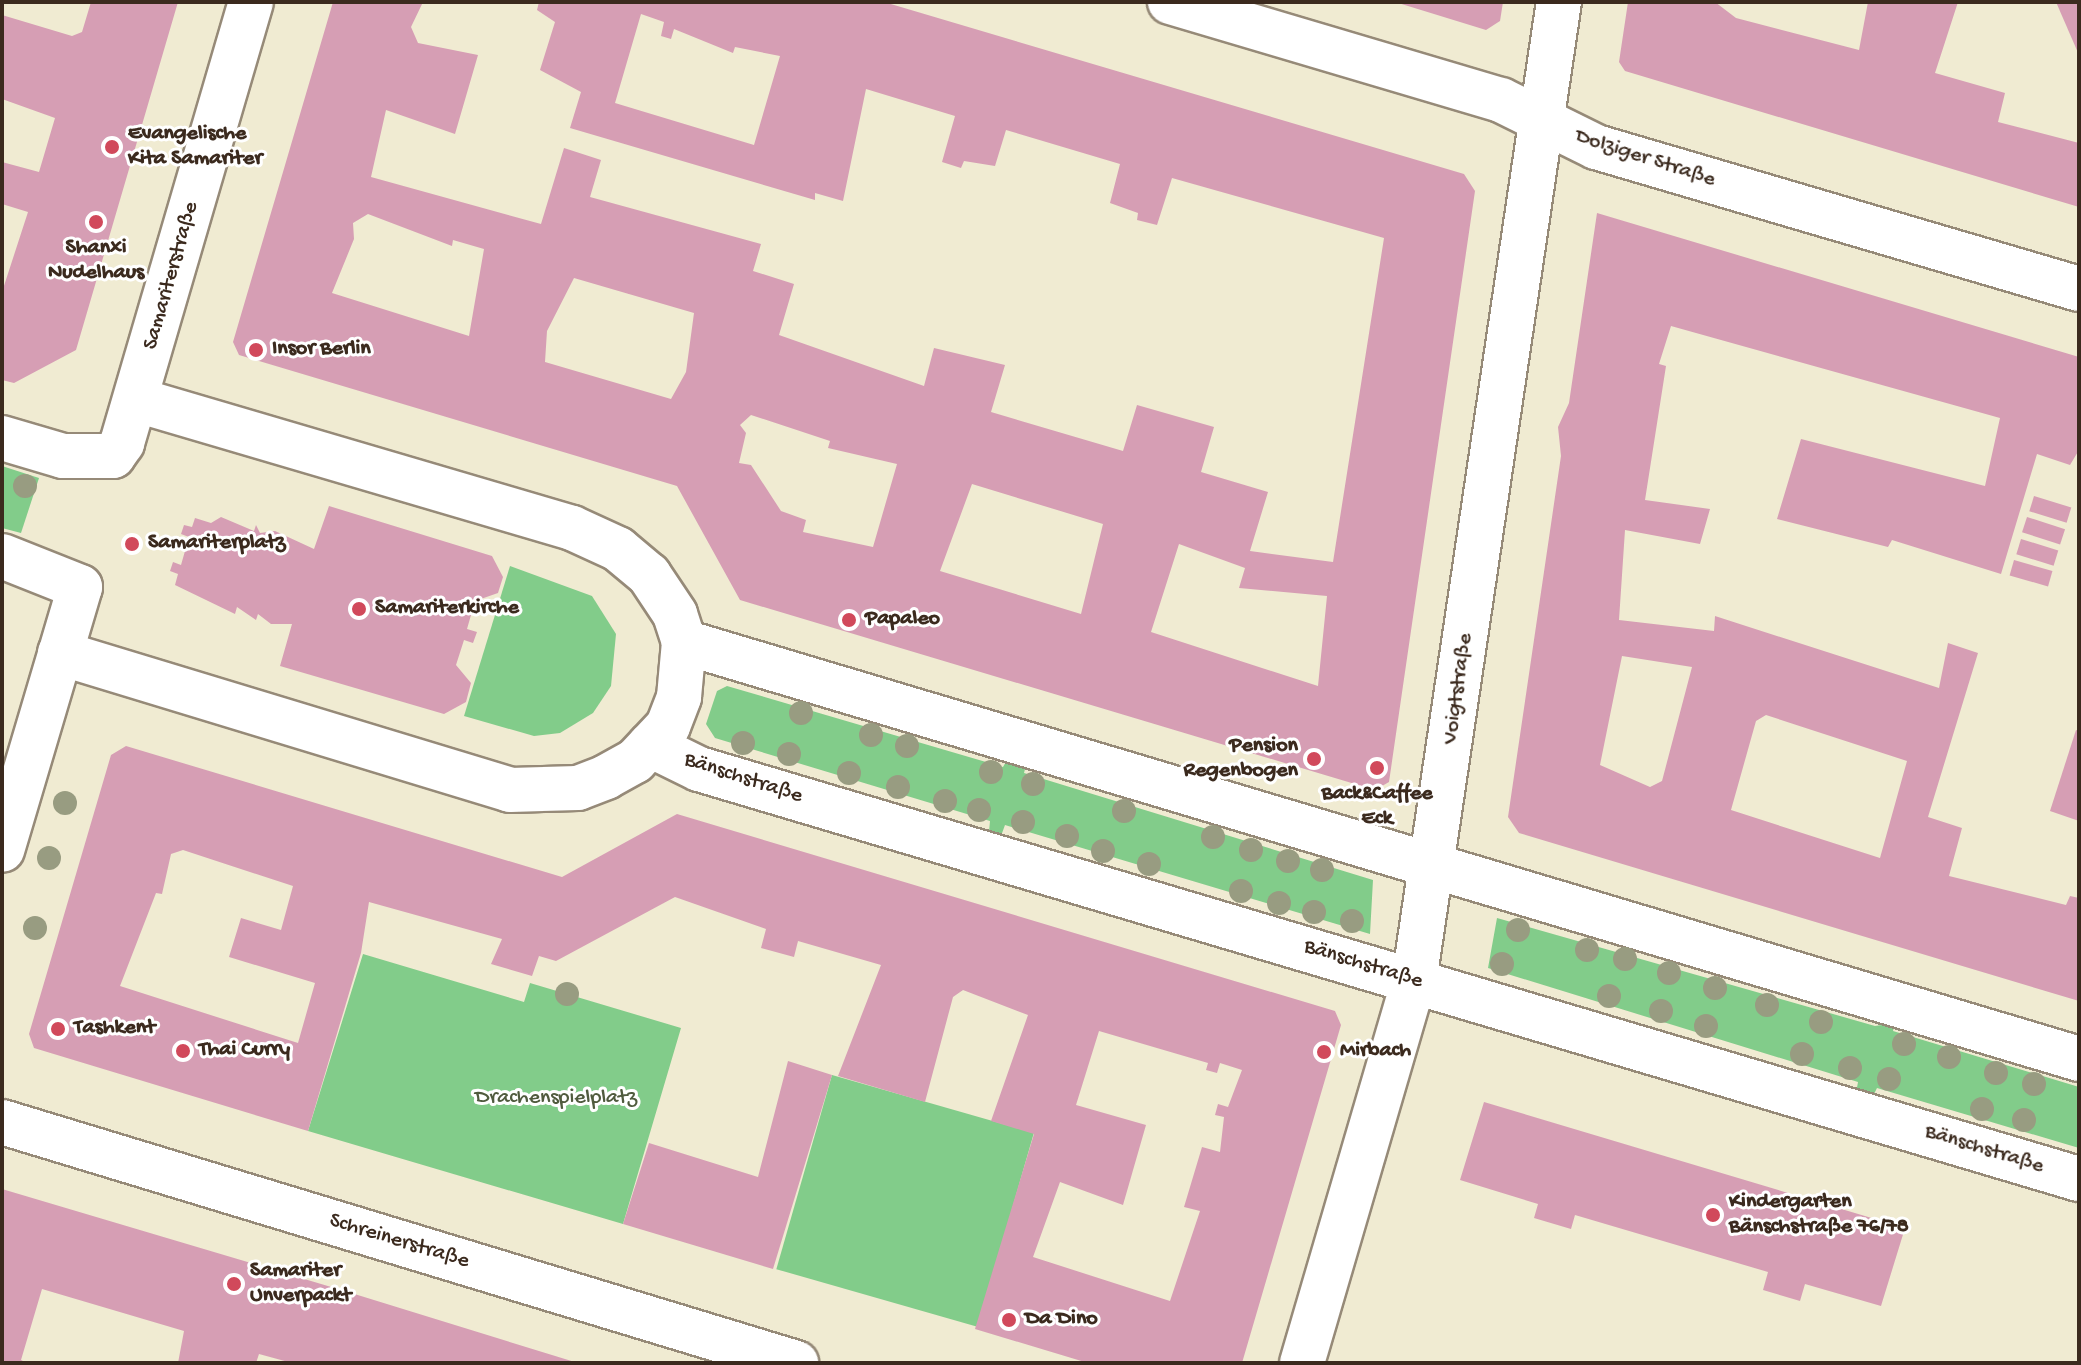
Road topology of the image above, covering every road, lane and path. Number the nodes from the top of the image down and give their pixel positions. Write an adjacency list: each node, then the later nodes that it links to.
1 (251, 2): 6 (street, Samariterstraße)
2 (1170, 2): 4 (street, Dolziger Straße)
3 (1559, 2): 4 (street, Voigtstraße)
4 (1541, 120): 5 (street, Dolziger Straße); 13 (street, Voigtstraße)
5 (2079, 289)
6 (136, 400): 7 (street, Samariterstraße); 9 (street)
7 (2, 438)
8 (2, 556): 10 (street)
9 (684, 642): 11 (street, Bänschstraße); 13 (street)
10 (60, 653): 11 (street, Bänschstraße); 12 (street)
11 (650, 745): 14 (street, Bänschstraße)
12 (2, 850)
13 (1433, 866): 14 (street, Voigtstraße); 15 (street)
14 (1414, 981): 17 (street, Bänschstraße); 19 (street, Voigtstraße)
15 (2079, 1059)
16 (2, 1122): 18 (street, Schreinerstraße)
17 (2079, 1179)
18 (796, 1363)
19 (1302, 1363)

